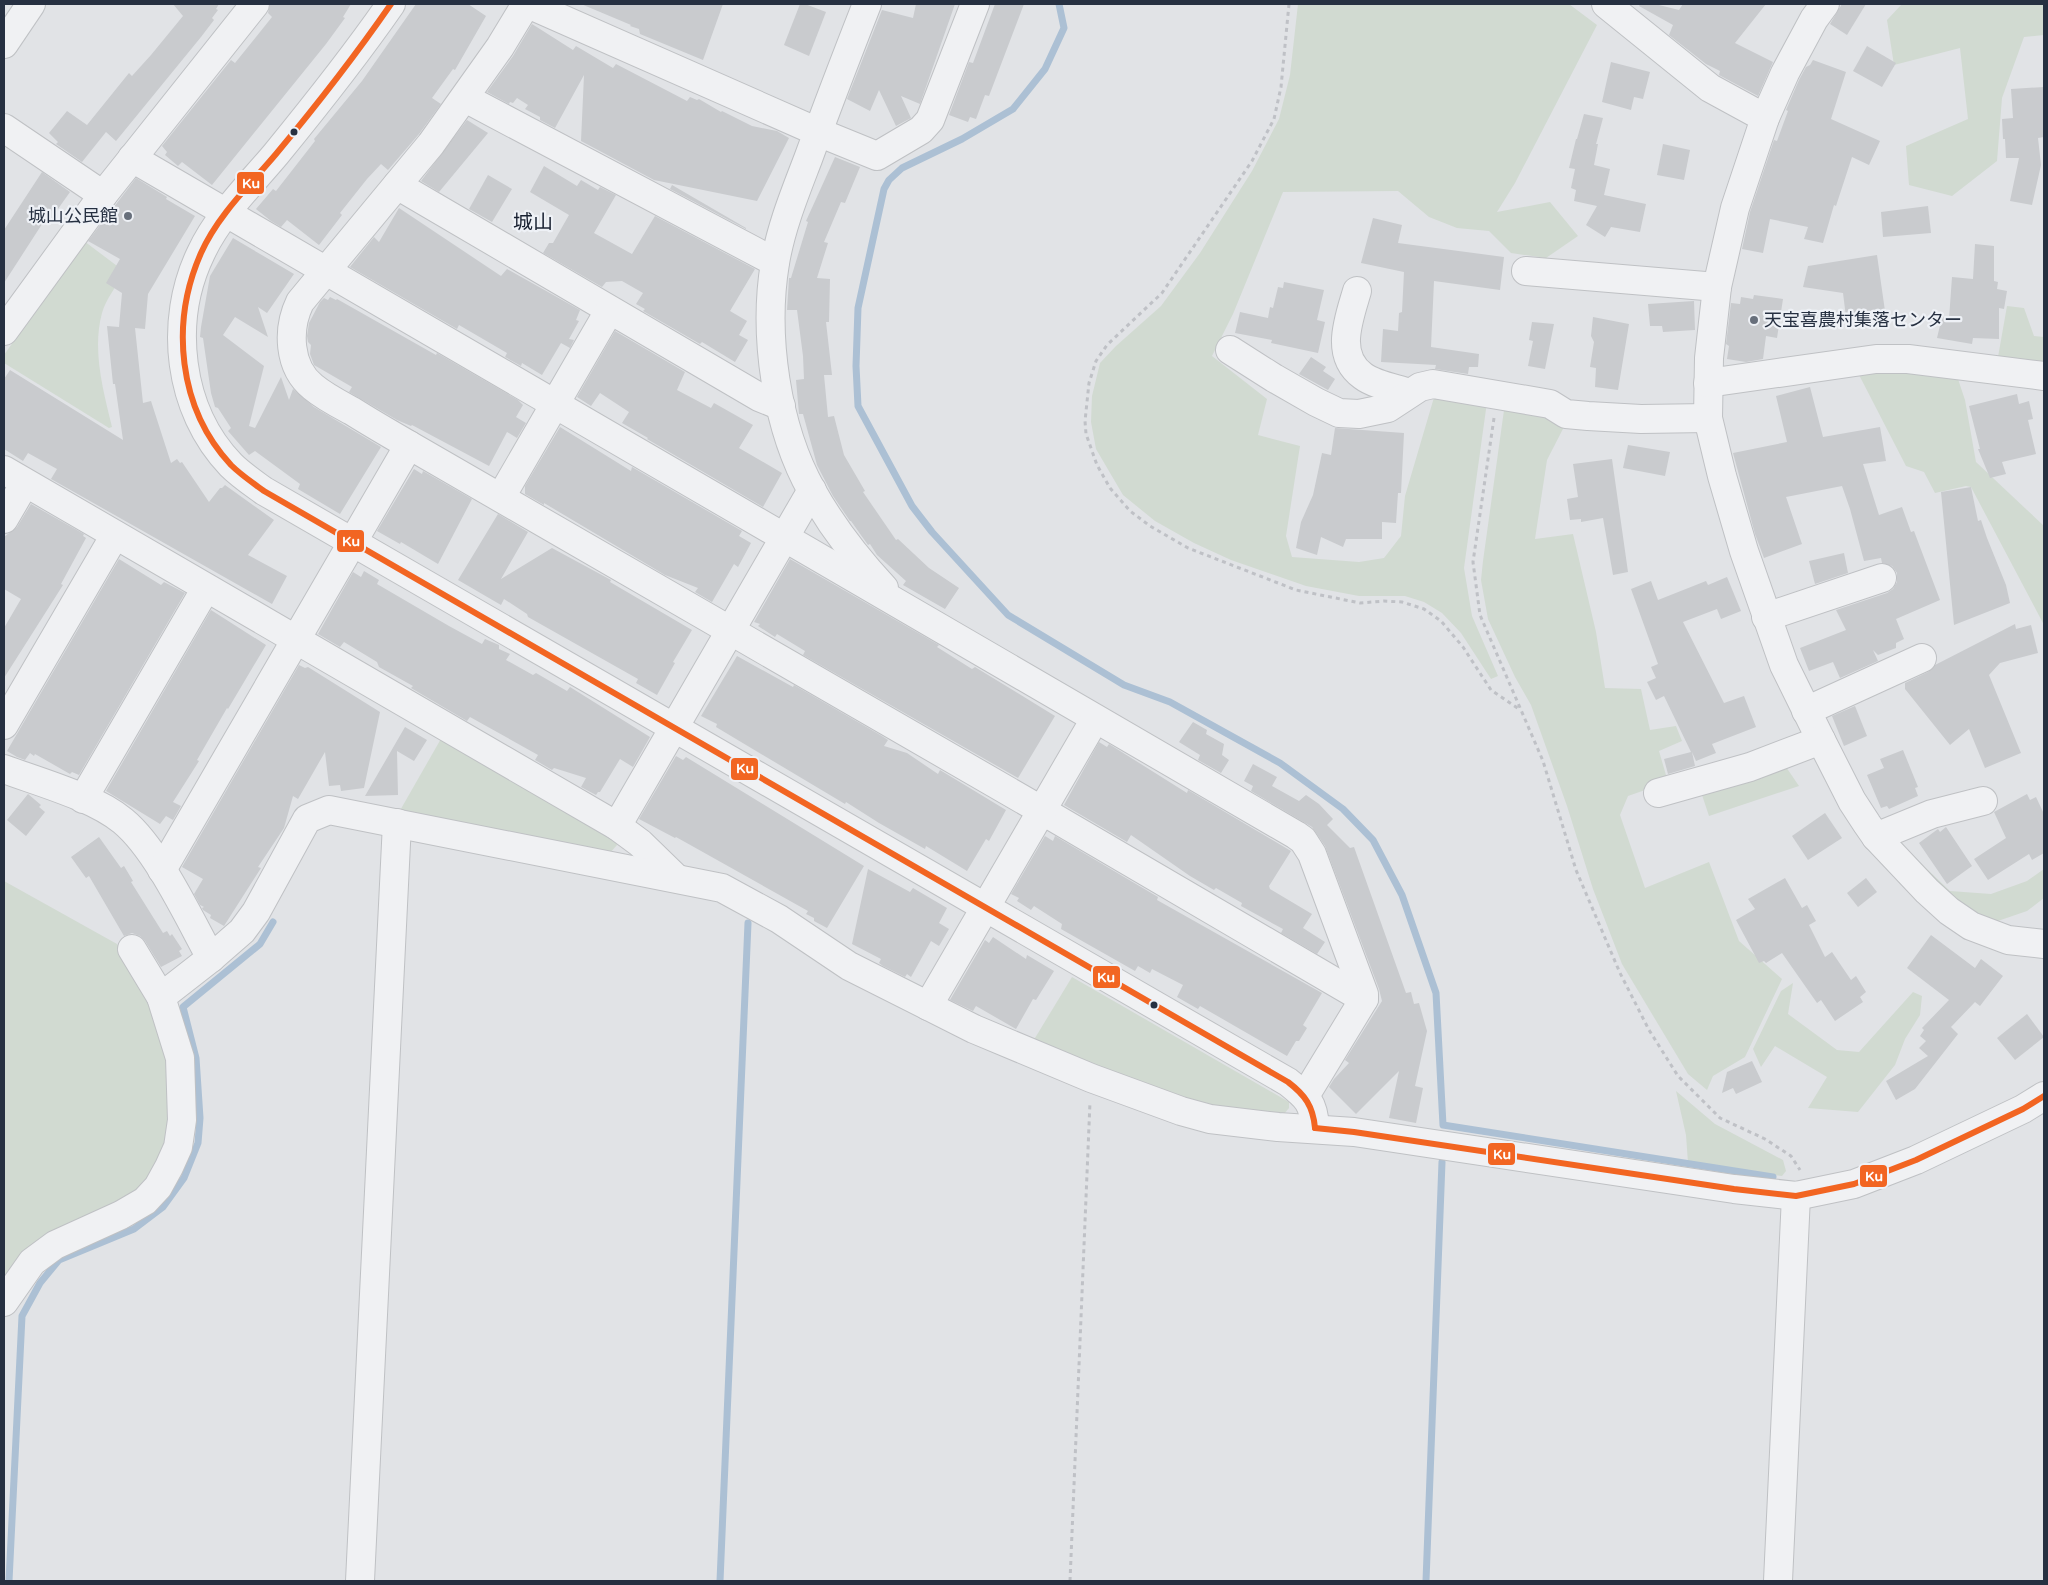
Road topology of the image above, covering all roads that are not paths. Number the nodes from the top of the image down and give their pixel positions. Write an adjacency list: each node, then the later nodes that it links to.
1 (31, 4): 9 (street)
2 (255, 4): 14 (street)
3 (391, 4): 17 (street)
4 (527, 4): 10 (street); 13 (street)
5 (975, 4): 13 (street)
6 (1606, 4): 11 (street)
7 (1825, 4): 11 (street)
8 (862, 5): 13 (street)
9 (4, 44)
10 (465, 98): 15 (street); 18 (street)
11 (1765, 118): 21 (street)
12 (4, 128): 16 (street)
13 (818, 132): 18 (street)
14 (132, 158): 16 (street); 17 (street)
15 (397, 185): 19 (street); 23 (street)
16 (103, 196): 24 (street)
17 (226, 213): 19 (street); 39 (street)
18 (775, 262): 30 (street)
19 (326, 272): 29 (street); 32 (street)
20 (1526, 272): 21 (street)
21 (1717, 287): 27 (street)
22 (1357, 291): 28 (street)
23 (609, 311): 29 (street); 30 (street)
24 (4, 331)
25 (1230, 350): 28 (street)
26 (2044, 376): 27 (street)
27 (1708, 383): 31 (street)
28 (1410, 393): 31 (street)
29 (554, 404): 35 (street); 38 (street)
30 (781, 406): 34 (street)
31 (1708, 418): 43 (street)
32 (409, 445): 35 (street); 39 (street)
33 (14, 476): 36 (street); 37 (street)
34 (812, 490): 38 (street); 42 (street)
35 (501, 497): 44 (street)
36 (4, 519)
37 (115, 535): 41 (street); 49 (street)
38 (784, 537): 42 (street); 44 (street)
39 (352, 542): 45 (street); 50 (street)
40 (1882, 578): 43 (street)
41 (206, 588): 45 (street); 54 (street)
42 (898, 603): 48 (street)
43 (1766, 617): 47 (street)
44 (730, 631): 50 (street); 56 (street)
45 (295, 640): 58 (street); 60 (street)
46 (1922, 658): 47 (street)
47 (1806, 711): 51 (street)
48 (1095, 719): 56 (street); 67 (street)
49 (4, 725)
50 (674, 727): 58 (street); 62 (street)
51 (1821, 740): 53 (street); 59 (street)
52 (4, 769): 54 (street)
53 (1658, 793)
54 (83, 800): 60 (street)
55 (1983, 801): 59 (street)
56 (1041, 810): 62 (street); 67 (street)
57 (397, 823): 61 (street); 65 (street); 74 (street)
58 (617, 826): 61 (street)
59 (1876, 837): 63 (street)
60 (162, 870): 65 (street)
61 (676, 878): 68 (street)
62 (984, 908): 68 (street); 69 (street)
63 (2044, 944)
64 (132, 948): 66 (street)
65 (211, 958): 66 (street)
66 (161, 997): 73 (street)
67 (1364, 999): 69 (street)
68 (928, 1006): 71 (street)
69 (1305, 1096): 71 (street)
70 (2044, 1096): 72 (street)
71 (1315, 1128): 72 (street)
72 (1805, 1194): 75 (street)
73 (4, 1302)
74 (360, 1581)
75 (1778, 1581)

